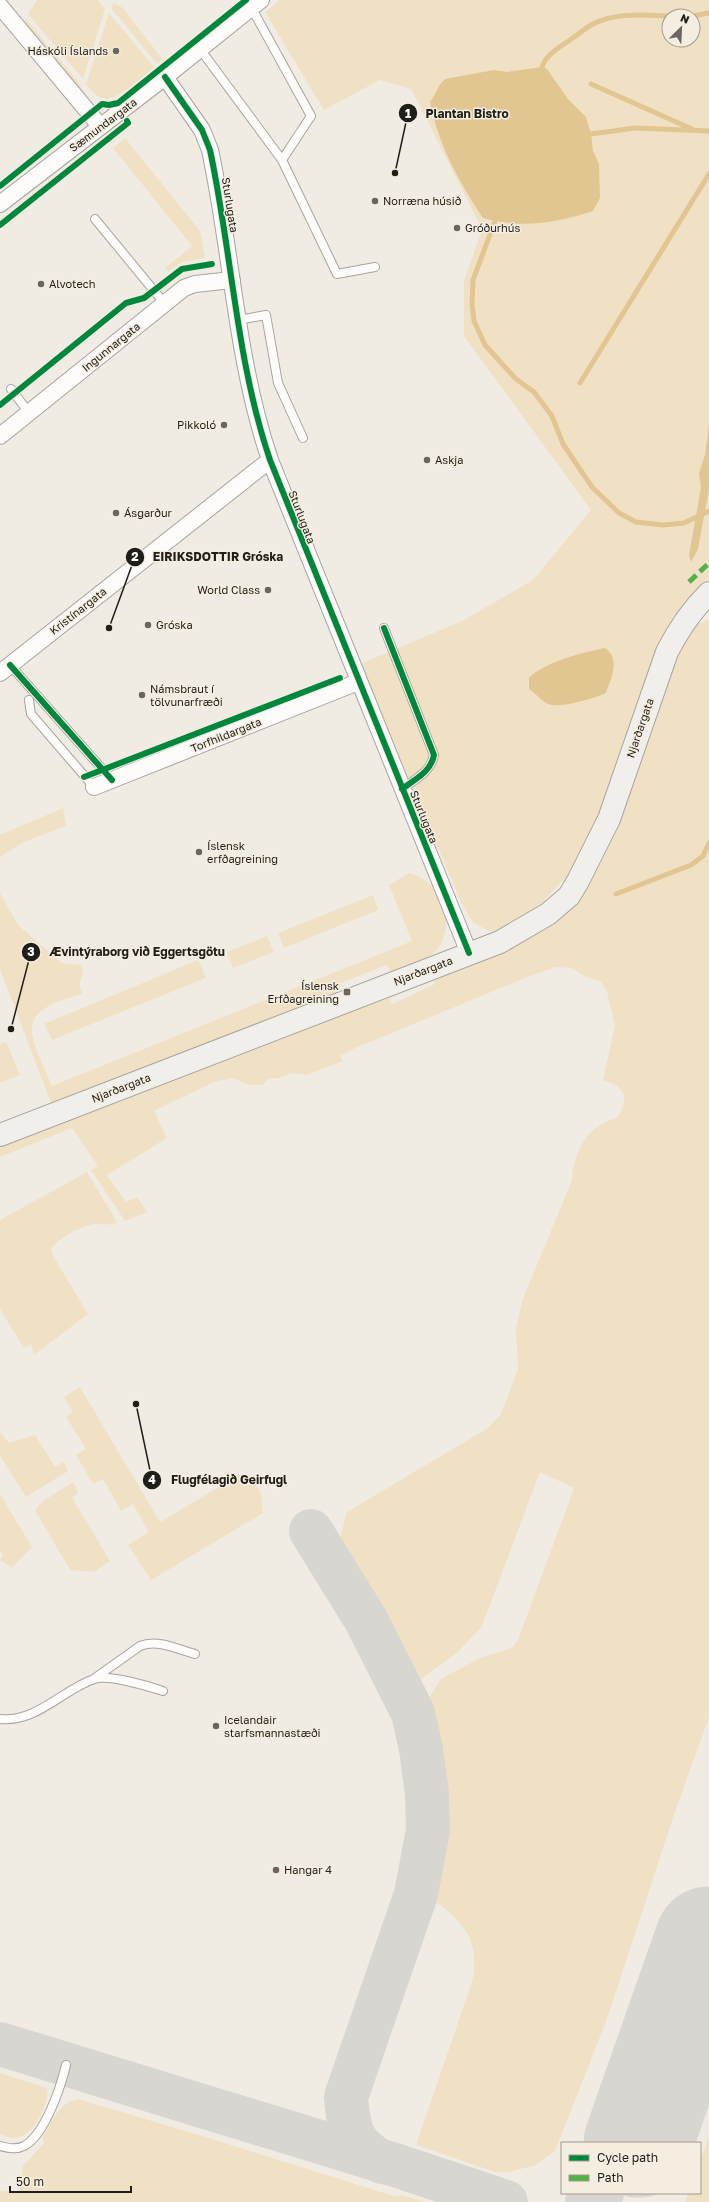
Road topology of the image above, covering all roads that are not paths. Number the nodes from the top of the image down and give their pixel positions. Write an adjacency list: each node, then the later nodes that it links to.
1 (256, 4): 3 (street, Sæmundargata); 6 (lane)
2 (2, 12): 5 (street)
3 (200, 49): 4 (street, Sæmundargata); 6 (lane)
4 (165, 77): 5 (street, Sæmundargata); 10 (street, Sturlugata)
5 (100, 126): 7 (street, Sæmundargata)
6 (282, 160): 9 (lane)
7 (0, 204)
8 (95, 219): 11 (lane)
9 (375, 267)
10 (232, 280): 11 (street, Ingunnargata); 12 (street, Sturlugata)
11 (165, 304): 14 (street, Ingunnargata)
12 (238, 320): 16 (lane); 17 (street, Sturlugata)
13 (11, 389): 14 (lane)
14 (29, 413): 15 (street, Ingunnargata)
15 (0, 436)
16 (303, 438)
17 (270, 460): 20 (street, Kristínargata); 21 (street, Sturlugata)
18 (709, 593): 26 (main road, Njarðargata)
19 (384, 628): 25 (lane)
20 (5, 669): 23 (lane)
21 (358, 682): 23 (street, Torfhildargata); 25 (street, Sturlugata)
22 (30, 700): 24 (lane)
23 (112, 780): 24 (street, Torfhildargata)
24 (94, 787)
25 (402, 789): 26 (street, Sturlugata)
26 (469, 954): 27 (main road, Njarðargata)
27 (0, 1135)
28 (195, 1654): 29 (lane)
29 (95, 1678): 30 (lane); 31 (lane)
30 (163, 1691)
31 (0, 1719)
32 (66, 2065): 33 (lane)
33 (0, 2146)

